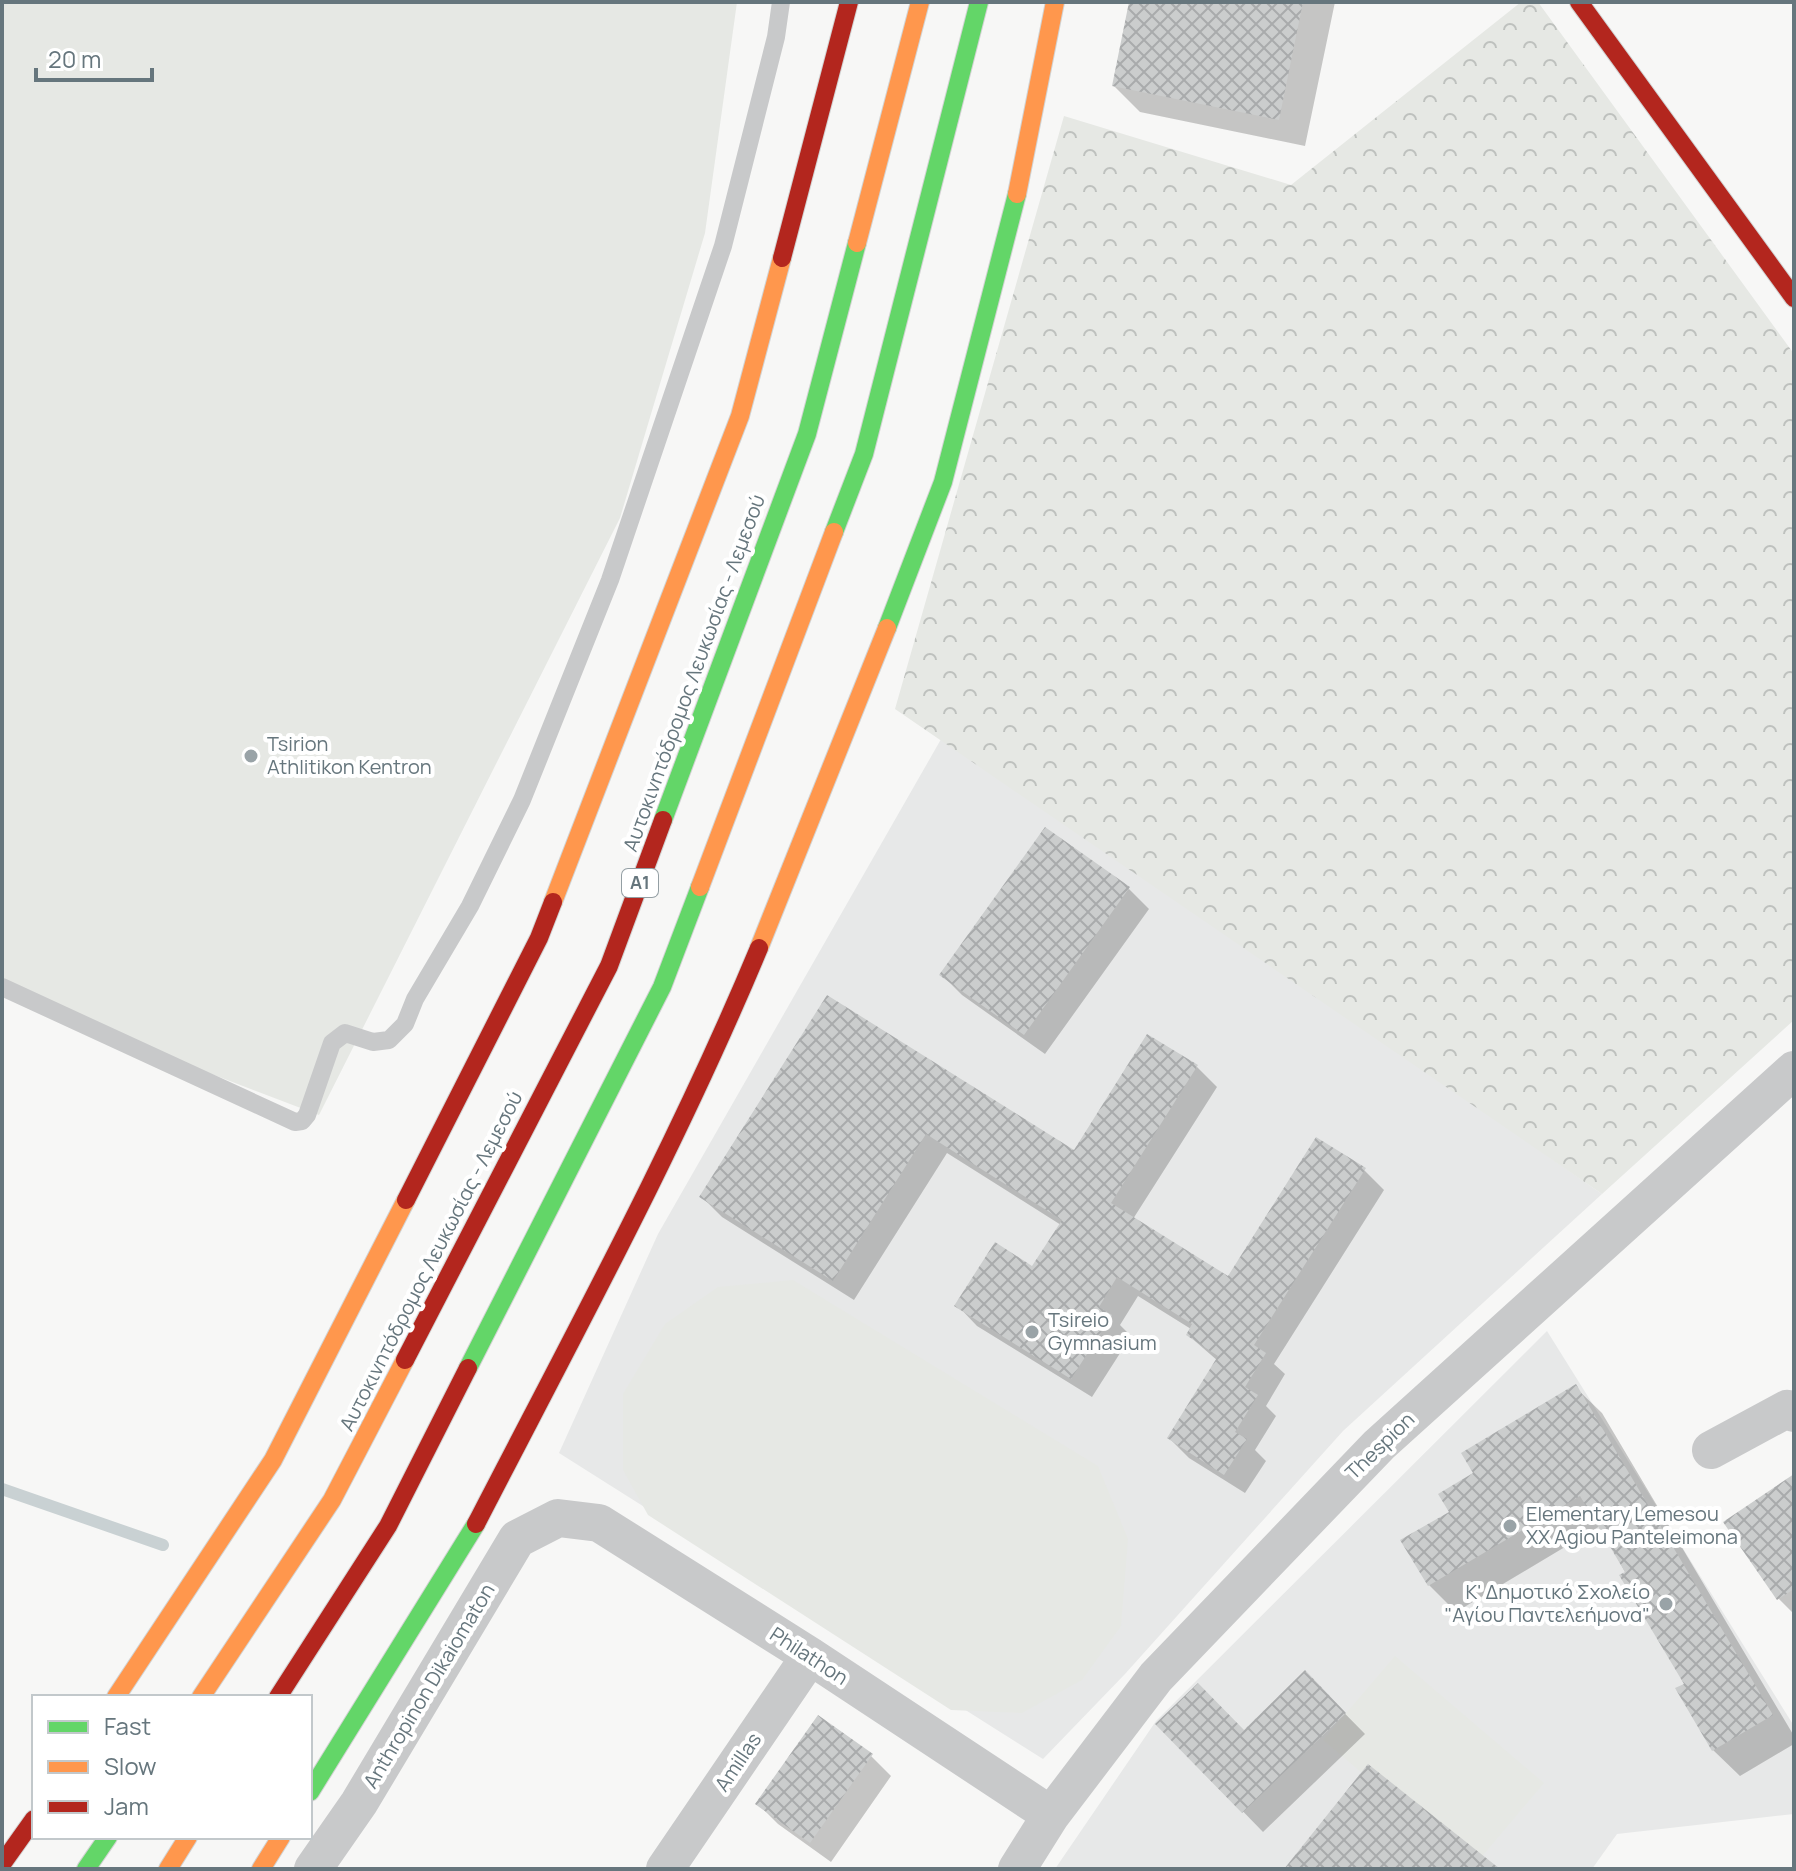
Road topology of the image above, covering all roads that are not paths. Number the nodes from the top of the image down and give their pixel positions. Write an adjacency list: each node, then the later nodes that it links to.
1 (781, 2): 10 (lane)
2 (849, 2): 16 (main road)
3 (920, 2): 17 (main road, Αυτοκινητόδρομος Λευκωσίας - Λεμεσού / A1)
4 (979, 2): 18 (main road)
5 (1040, 2): 8 (main road)
6 (1055, 2): 8 (main road)
7 (1579, 2): 9 (main road)
8 (1012, 221): 19 (main road)
9 (1790, 286)
10 (2, 987)
11 (1794, 1070): 20 (street, Thespion)
12 (1794, 1413): 13 (street)
13 (1711, 1450)
14 (558, 1518): 15 (street, Philathon); 29 (street, Anthropinon Dikaiomaton)
15 (810, 1656): 20 (street, Philathon); 30 (street, Amillas)
16 (117, 1695)
17 (202, 1695)
18 (279, 1695)
19 (312, 1789)
20 (1051, 1815): 31 (street, Thespion)
21 (32, 1822): 25 (main road)
22 (107, 1839): 26 (main road)
23 (187, 1839): 27 (main road)
24 (280, 1839): 28 (main road)
25 (2, 1864)
26 (86, 1869)
27 (168, 1869)
28 (261, 1869)
29 (313, 1869)
30 (665, 1869)
31 (1017, 1869)

